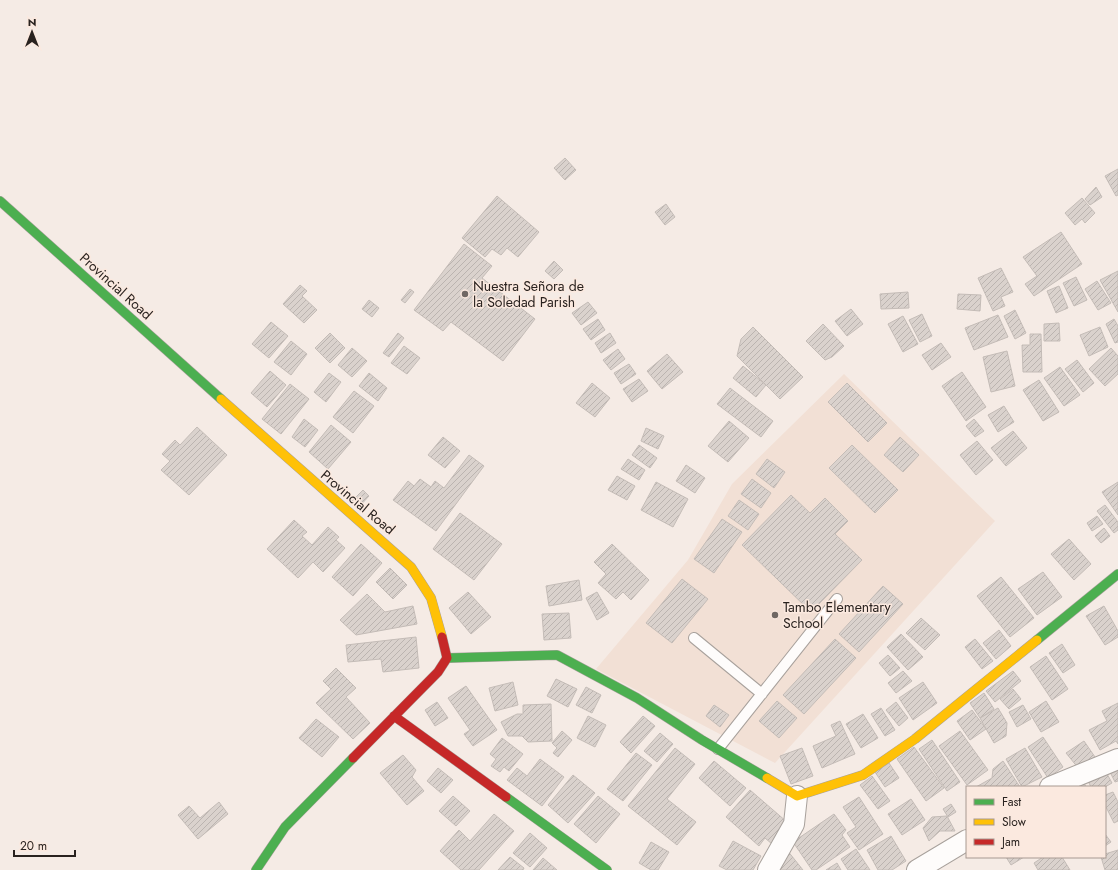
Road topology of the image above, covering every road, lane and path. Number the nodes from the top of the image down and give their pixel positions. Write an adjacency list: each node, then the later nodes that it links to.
1 (0, 201): 5 (street, Provincial Road)
2 (1118, 574): 11 (street)
3 (837, 599): 6 (lane)
4 (694, 638): 6 (lane)
5 (447, 658): 7 (street); 8 (street)
6 (762, 694): 8 (lane)
7 (394, 716): 13 (street); 14 (street)
8 (718, 749): 11 (street)
9 (1118, 759): 10 (street)
10 (1052, 786)
11 (797, 796): 15 (street)
12 (966, 841): 16 (street)
13 (256, 870)
14 (607, 870)
15 (768, 870)
16 (917, 870)

